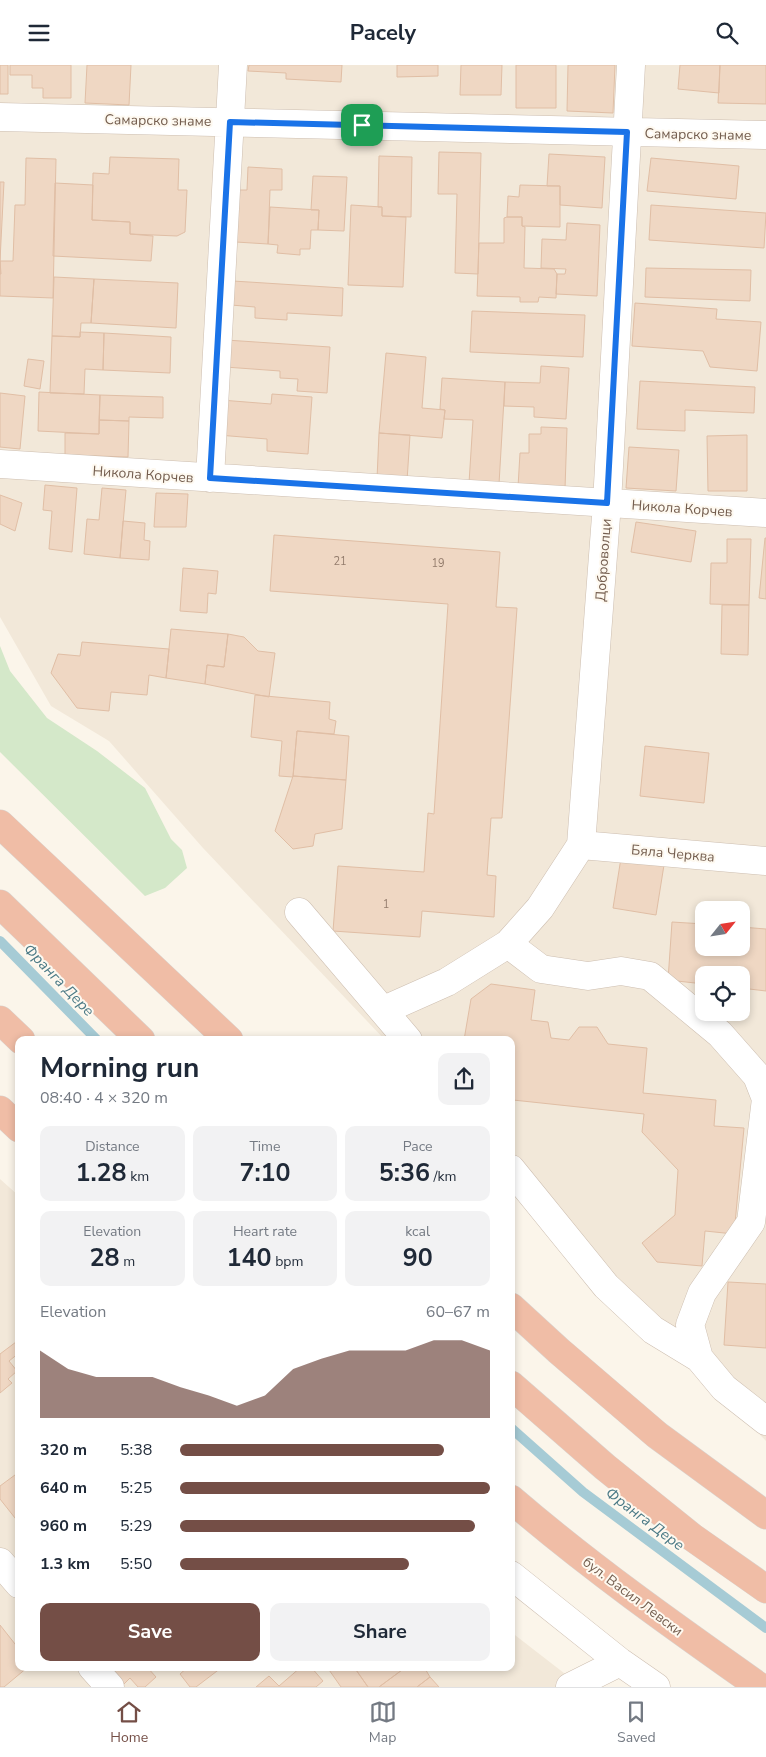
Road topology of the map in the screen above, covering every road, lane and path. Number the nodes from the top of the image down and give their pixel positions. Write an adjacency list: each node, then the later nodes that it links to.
1 (233, 65): 4 (street)
2 (632, 65): 5 (street, Доброволци)
3 (0, 117): 4 (street, Самарско знаме)
4 (230, 122): 5 (street, Самарско знаме); 8 (street)
5 (627, 132): 6 (street, Самарско знаме); 9 (street, Доброволци)
6 (766, 135)
7 (0, 464): 8 (street, Никола Корчев)
8 (210, 478): 9 (street, Никола Корчев)
9 (607, 503): 10 (street, Никола Корчев); 12 (street, Доброволци)
10 (766, 513)
11 (0, 824): 21 (highway)
12 (580, 845): 13 (street, Бяла Черква); 16 (street)
13 (766, 861)
14 (0, 904): 20 (highway)
15 (299, 912): 17 (street)
16 (508, 944): 17 (street); 27 (street)
17 (384, 1010): 22 (street)
18 (0, 1020): 19 (highway)
19 (17, 1036)
20 (137, 1036)
21 (225, 1036)
22 (405, 1036)
23 (0, 1110): 24 (highway)
24 (15, 1124)
25 (515, 1174): 27 (street)
26 (515, 1311): 31 (highway)
27 (699, 1358): 29 (street)
28 (515, 1388): 33 (highway)
29 (766, 1421)
30 (515, 1502): 39 (highway, бул. Васил Левски)
31 (766, 1515)
32 (515, 1578): 34 (street)
33 (766, 1589)
34 (620, 1662): 37 (street); 38 (street)
35 (96, 1671): 36 (street)
36 (110, 1687)
37 (570, 1687)
38 (656, 1687)
39 (760, 1687)

